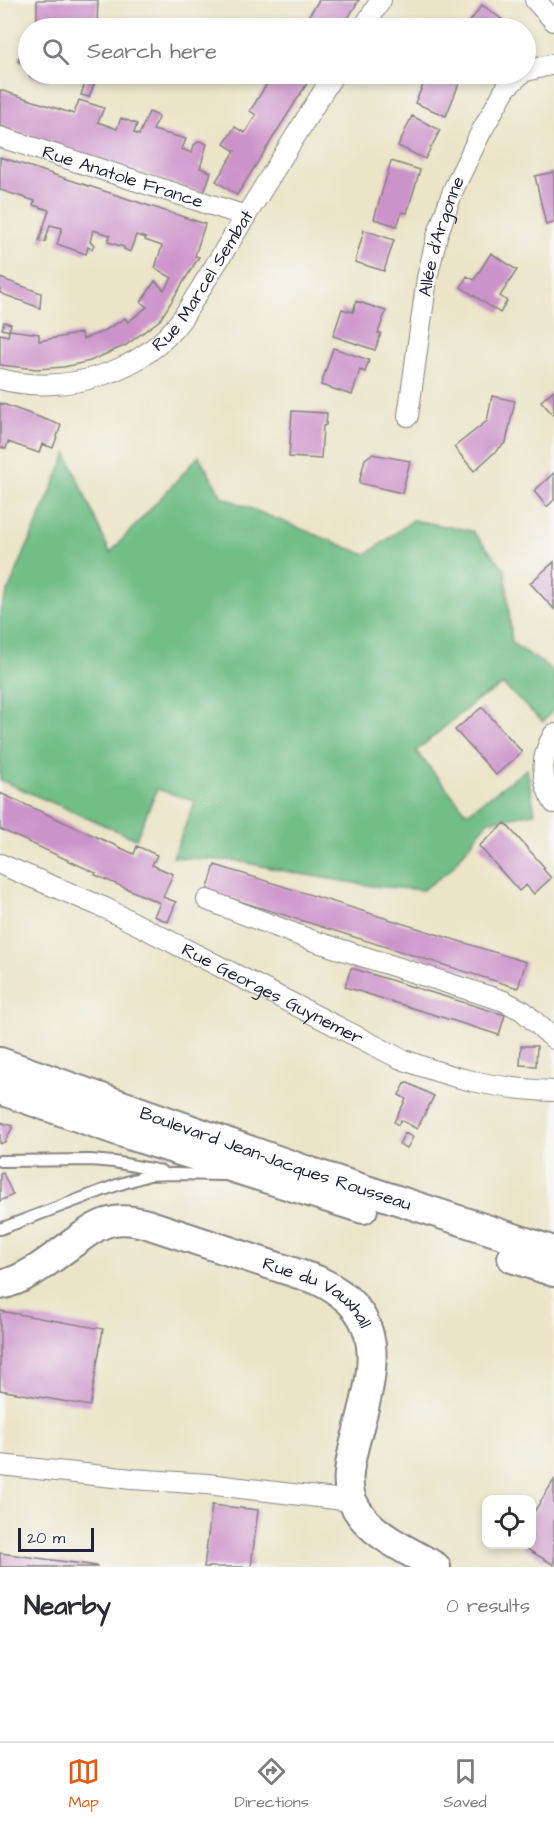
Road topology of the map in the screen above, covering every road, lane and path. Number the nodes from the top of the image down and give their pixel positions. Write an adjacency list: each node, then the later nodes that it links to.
1 (381, 0): 3 (street)
2 (535, 0): 4 (street)
3 (369, 18)
4 (554, 21)
5 (554, 64): 6 (street)
6 (536, 68)
7 (328, 84): 10 (street, Rue Marcel Sembat)
8 (510, 84): 12 (street, Allée d'Argonne)
9 (0, 137): 10 (street, Rue Anatole France)
10 (246, 216): 11 (street, Rue Marcel Sembat)
11 (0, 380)
12 (408, 416)
13 (554, 734): 14 (street)
14 (554, 803)
15 (0, 864): 20 (street, Rue Georges Guynemer)
16 (207, 900): 17 (street)
17 (554, 1039)
18 (0, 1062): 25 (main road, Boulevard Jean-Jacques Rousseau)
19 (0, 1090): 23 (main road, Boulevard Jean-Jacques Rousseau)
20 (554, 1091)
21 (0, 1161): 22 (lane)
22 (173, 1173): 23 (lane); 24 (lane)
23 (261, 1177): 26 (main road, Boulevard Jean-Jacques Rousseau)
24 (0, 1229)
25 (554, 1251)
26 (554, 1272)
27 (0, 1285): 29 (main road, Rue du Vauxhall)
28 (0, 1465): 29 (street)
29 (352, 1501): 30 (main road)
30 (436, 1567)

